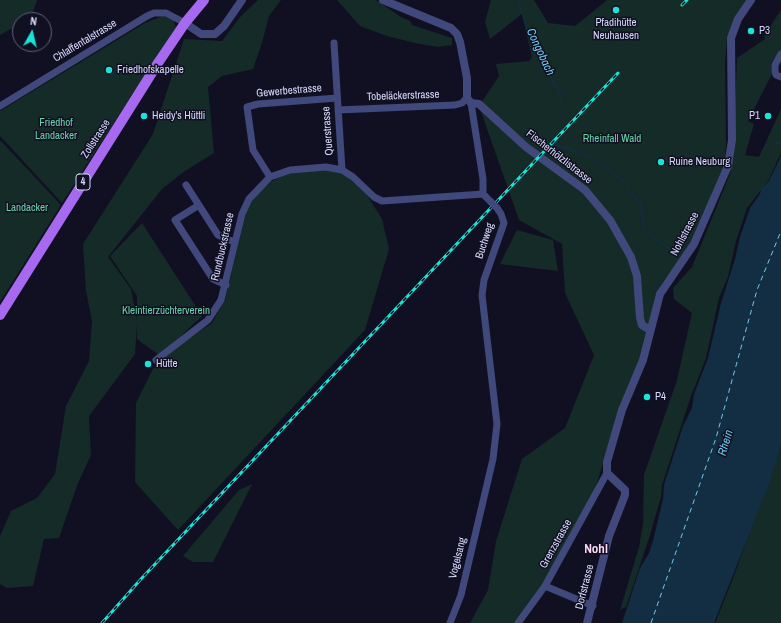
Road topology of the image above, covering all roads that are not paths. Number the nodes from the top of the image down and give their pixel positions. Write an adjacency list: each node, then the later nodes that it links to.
1 (204, 0): 5 (main road, Zollstrasse / 4)
2 (242, 0): 5 (street)
3 (383, 0): 10 (street)
4 (750, 0): 21 (street, Nohlstrasse)
5 (184, 23): 11 (street, Chlaffentalstrasse); 20 (main road, Zollstrasse / 4)
6 (334, 43): 9 (street, Querstrasse)
7 (781, 54): 8 (street)
8 (781, 77)
9 (337, 98): 12 (street, Querstrasse); 14 (street, Gewerbestrasse)
10 (469, 100): 12 (street, Tobeläckerstrasse); 16 (street); 21 (street, Fischerhölzlistrasse)
11 (0, 106)
12 (338, 110): 13 (street, Querstrasse)
13 (342, 170): 14 (street, Rundbuckstrasse); 16 (street, Rundbuckstrasse)
14 (270, 178): 18 (street, Rundbuckstrasse)
15 (186, 186): 17 (street)
16 (484, 194): 24 (street, Buchweg, bridge)
17 (198, 205): 18 (street); 19 (street)
18 (234, 242): 19 (street, Rundbuckstrasse)
19 (226, 285): 22 (street, Rundbuckstrasse)
20 (0, 315)
21 (650, 330): 23 (street, Nohlstrasse)
22 (156, 360)
23 (607, 473): 25 (street, Grenzstrasse); 26 (street, Dorfstrasse)
24 (484, 496): 27 (street, Vogelsang)
25 (545, 586): 26 (street); 28 (street, Grenzstrasse)
26 (592, 606): 29 (street, Dorfstrasse)
27 (450, 623)
28 (518, 623)
29 (587, 623)

